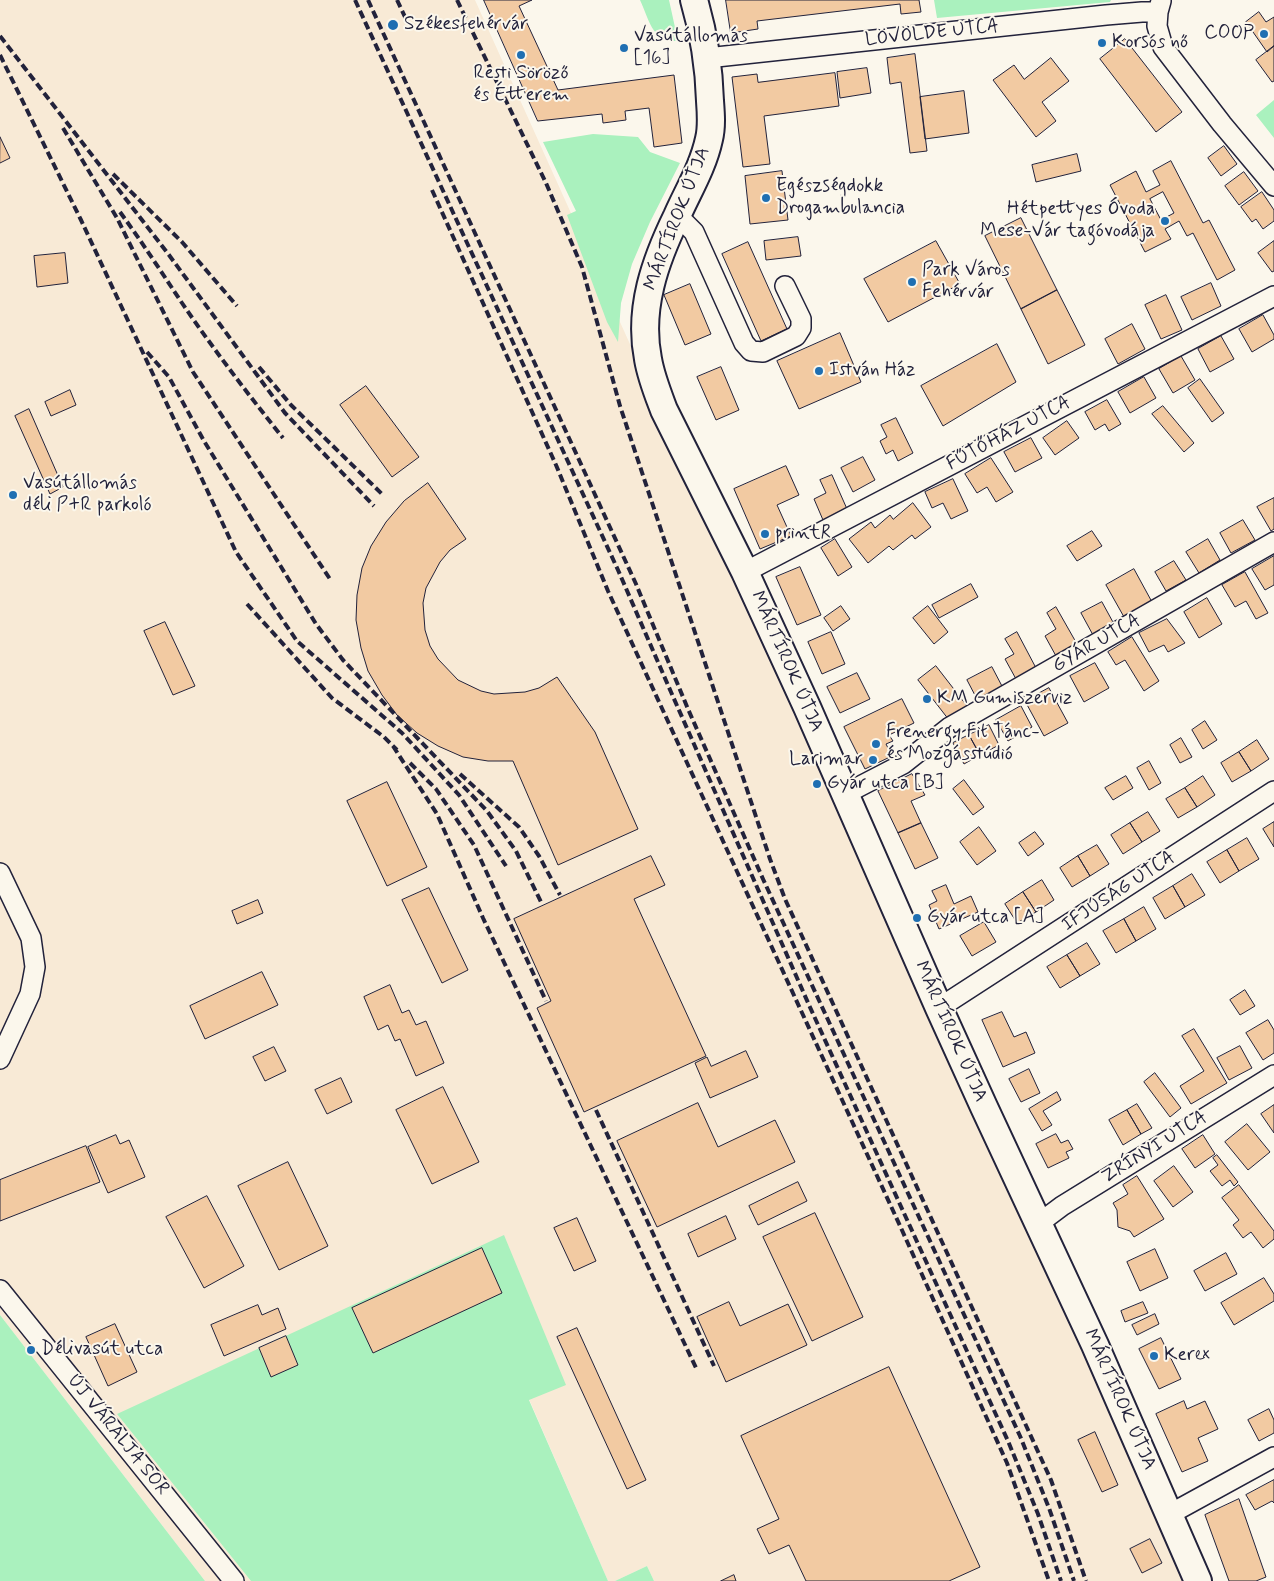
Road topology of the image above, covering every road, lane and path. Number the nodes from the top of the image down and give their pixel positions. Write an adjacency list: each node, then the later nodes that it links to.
1 (694, 0): 3 (street, MÁRTÍROK ÚTJA)
2 (1160, 6): 3 (street, LÖVÖLDE UTCA); 4 (street)
3 (707, 58): 5 (street, MÁRTÍROK ÚTJA)
4 (1274, 186)
5 (675, 219): 6 (street); 9 (street, MÁRTÍROK ÚTJA)
6 (784, 286)
7 (1274, 296): 9 (street, FŰTŐHÁZ UTCA)
8 (1274, 542): 11 (street, GYÁR UTCA)
9 (745, 572): 11 (street, MÁRTÍROK ÚTJA)
10 (1274, 791): 13 (street, IFJÚSÁG UTCA)
11 (845, 794): 13 (street, MÁRTÍROK ÚTJA)
12 (0, 873): 14 (street)
13 (939, 1008): 16 (street, MÁRTÍROK ÚTJA)
14 (0, 1059)
15 (1274, 1075): 16 (street, ZRÍNYI UTCA)
16 (1038, 1224): 19 (street, MÁRTÍROK ÚTJA)
17 (0, 1290): 20 (street, ÚJ VÁRALJA SOR)
18 (1273, 1460): 19 (street)
19 (1170, 1514): 21 (street, MÁRTÍROK ÚTJA)
20 (234, 1581)
21 (1198, 1581)

